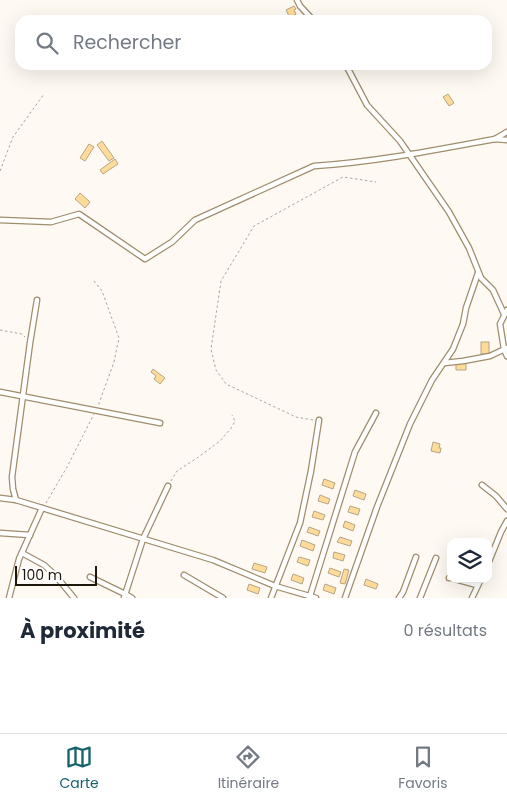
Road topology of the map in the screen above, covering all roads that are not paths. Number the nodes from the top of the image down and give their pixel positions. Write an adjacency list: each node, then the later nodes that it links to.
1 (297, 0): 2 (street)
2 (308, 15)
3 (349, 70): 7 (street)
4 (507, 132): 5 (street)
5 (495, 139): 6 (street); 7 (street)
6 (507, 140)
7 (409, 154): 8 (street); 9 (street)
8 (0, 220)
9 (478, 273): 11 (street); 14 (street)
10 (37, 300): 16 (street)
11 (506, 312): 12 (street)
12 (506, 349): 13 (street); 14 (street)
13 (507, 356)
14 (444, 363): 48 (street)
15 (0, 392): 16 (street)
16 (23, 396): 19 (street); 23 (street)
17 (376, 412): 41 (street)
18 (319, 420): 38 (street)
19 (160, 424)
20 (482, 485): 25 (street)
21 (168, 486): 29 (street)
22 (0, 498): 23 (street)
23 (16, 500): 24 (street)
24 (42, 508): 28 (street); 29 (street)
25 (507, 509)
26 (507, 521): 31 (street)
27 (0, 533): 28 (street)
28 (30, 535): 30 (street)
29 (143, 539): 38 (street); 40 (street)
30 (22, 553): 42 (street); 43 (street)
31 (492, 554)
32 (416, 558): 49 (street)
33 (436, 558): 50 (street)
34 (184, 575): 45 (street)
35 (90, 577): 40 (street)
36 (468, 583): 39 (street)
37 (479, 583): 39 (street)
38 (275, 586): 41 (street); 46 (street)
39 (477, 586): 51 (street)
40 (124, 596): 44 (street)
41 (310, 596): 47 (street)
42 (9, 598)
43 (74, 598)
44 (132, 598)
45 (223, 598)
46 (271, 598)
47 (316, 598)
48 (345, 598)
49 (399, 598)
50 (420, 598)
51 (472, 598)

